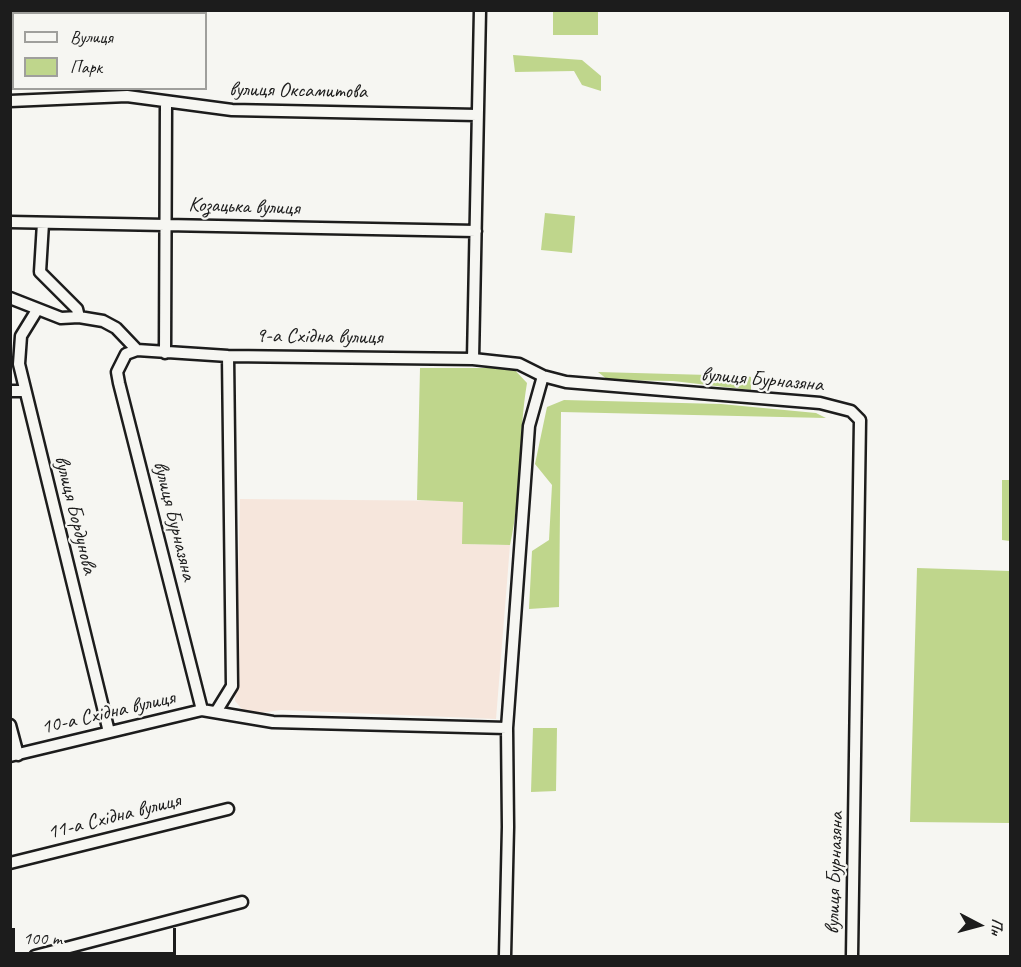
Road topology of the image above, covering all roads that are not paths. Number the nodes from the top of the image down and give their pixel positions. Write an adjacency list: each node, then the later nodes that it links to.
1 (480, 10): 4 (street)
2 (10, 101): 3 (street, вулиця Оксамитова)
3 (166, 103): 4 (street, вулиця Оксамитова); 7 (street)
4 (477, 115): 8 (street)
5 (10, 222): 6 (street, Козацька вулиця)
6 (43, 223): 7 (street, Козацька вулиця); 11 (street)
7 (165, 224): 8 (street, Козацька вулиця); 13 (street)
8 (476, 231): 15 (street)
9 (10, 298): 10 (street)
10 (37, 310): 11 (street); 18 (street, вулиця Бордунова)
11 (79, 317): 12 (street)
12 (137, 350): 13 (street, 9-а Східна вулиця); 19 (street, вулиця Бурназяна)
13 (165, 353): 14 (street, 9-а Східна вулиця)
14 (228, 356): 15 (street, 9-а Східна вулиця); 20 (street, вулиця Бурназяна)
15 (473, 359): 16 (street, вулиця Бурназяна)
16 (543, 376): 22 (street); 30 (street, вулиця Бурназяна)
17 (10, 391): 18 (street)
18 (24, 391): 23 (street, вулиця Бордунова)
19 (202, 710): 20 (street, 10-а Східна вулиця); 23 (street, 10-а Східна вулиця)
20 (216, 712): 22 (street, 10-а Східна вулиця)
21 (10, 725): 24 (street)
22 (507, 728): 29 (street)
23 (109, 732): 24 (street, 10-а Східна вулиця)
24 (14, 755)
25 (228, 809): 26 (street, 11-а Східна вулиця)
26 (10, 863)
27 (242, 902): 28 (street)
28 (35, 957)
29 (505, 957)
30 (852, 957)

